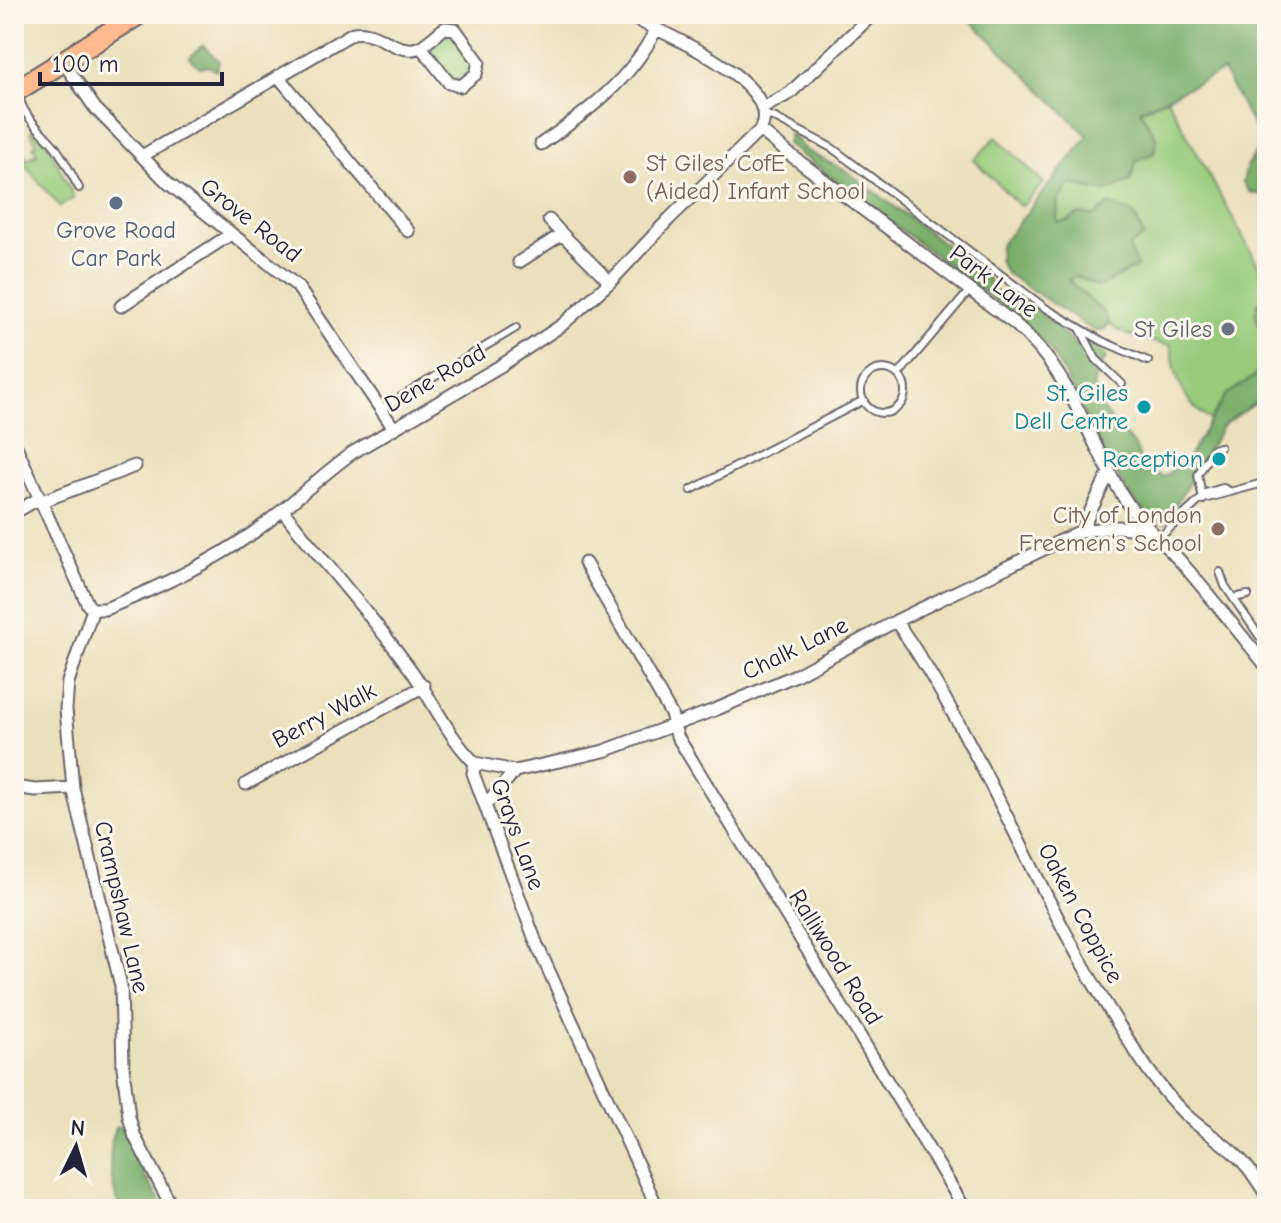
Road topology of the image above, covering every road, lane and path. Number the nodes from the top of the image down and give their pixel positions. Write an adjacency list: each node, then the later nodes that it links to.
1 (139, 14): 6 (highway)
2 (624, 14): 4 (street)
3 (873, 14): 9 (street)
4 (656, 29): 9 (street); 11 (street)
5 (421, 47): 5 (street); 7 (street)
6 (64, 63): 8 (highway); 12 (street, Grove Road)
7 (278, 76): 12 (street); 15 (street)
8 (16, 90): 13 (lane)
9 (764, 111): 10 (street); 23 (lane)
10 (760, 130): 19 (street, Dene Road); 20 (street, Park Lane)
11 (541, 144)
12 (142, 156): 16 (street, Grove Road)
13 (79, 188)
14 (549, 220): 17 (street)
15 (408, 231)
16 (231, 234): 21 (street); 28 (street, Grove Road)
17 (562, 234): 18 (street); 19 (street)
18 (519, 262)
19 (610, 282): 29 (street, Dene Road)
20 (970, 290): 25 (lane); 33 (street, Park Lane)
21 (121, 306)
22 (516, 328): 28 (lane, Dene Road)
23 (1081, 330): 24 (lane); 26 (lane)
24 (1148, 361)
25 (898, 375): 27 (lane); 27 (lane)
26 (1122, 384)
27 (864, 400): 35 (lane)
28 (381, 409): 29 (street, Grove Road)
29 (393, 427): 38 (street, Dene Road)
30 (14, 442): 37 (street)
31 (1220, 447): 36 (lane)
32 (135, 466): 37 (street)
33 (1109, 473): 40 (street, Park Lane); 41 (street)
34 (1267, 482): 36 (lane)
35 (691, 490)
36 (1202, 498): 42 (lane)
37 (39, 501): 39 (street); 47 (street)
38 (283, 511): 47 (street, Dene Road); 51 (street, Grays Lane)
39 (14, 513)
40 (1148, 529): 41 (street, Chalk Lane); 42 (street, Park Lane)
41 (1081, 531): 48 (street, Chalk Lane)
42 (1158, 539): 50 (street, Park Lane)
43 (585, 563): 52 (street, Ralliwood Road)
44 (1220, 572): 46 (lane)
45 (1248, 595): 46 (lane)
46 (1233, 598): 49 (lane)
47 (93, 609): 57 (street, Crampshaw Lane)
48 (896, 621): 52 (street, Chalk Lane); 59 (street, Oaken Coppice)
49 (1260, 637)
50 (1267, 667)
51 (424, 686): 53 (street, Grays Lane); 55 (street, Berry Walk)
52 (673, 725): 54 (street, Chalk Lane); 62 (street, Ralliwood Road)
53 (475, 763): 54 (street, Chalk Lane); 58 (street, Grays Lane)
54 (515, 771): 58 (street)
55 (246, 784)
56 (14, 787): 57 (street)
57 (73, 788): 60 (street, Crampshaw Lane)
58 (485, 805): 61 (street, Grays Lane)
59 (1267, 1196)
60 (173, 1209)
61 (658, 1209)
62 (965, 1209)

